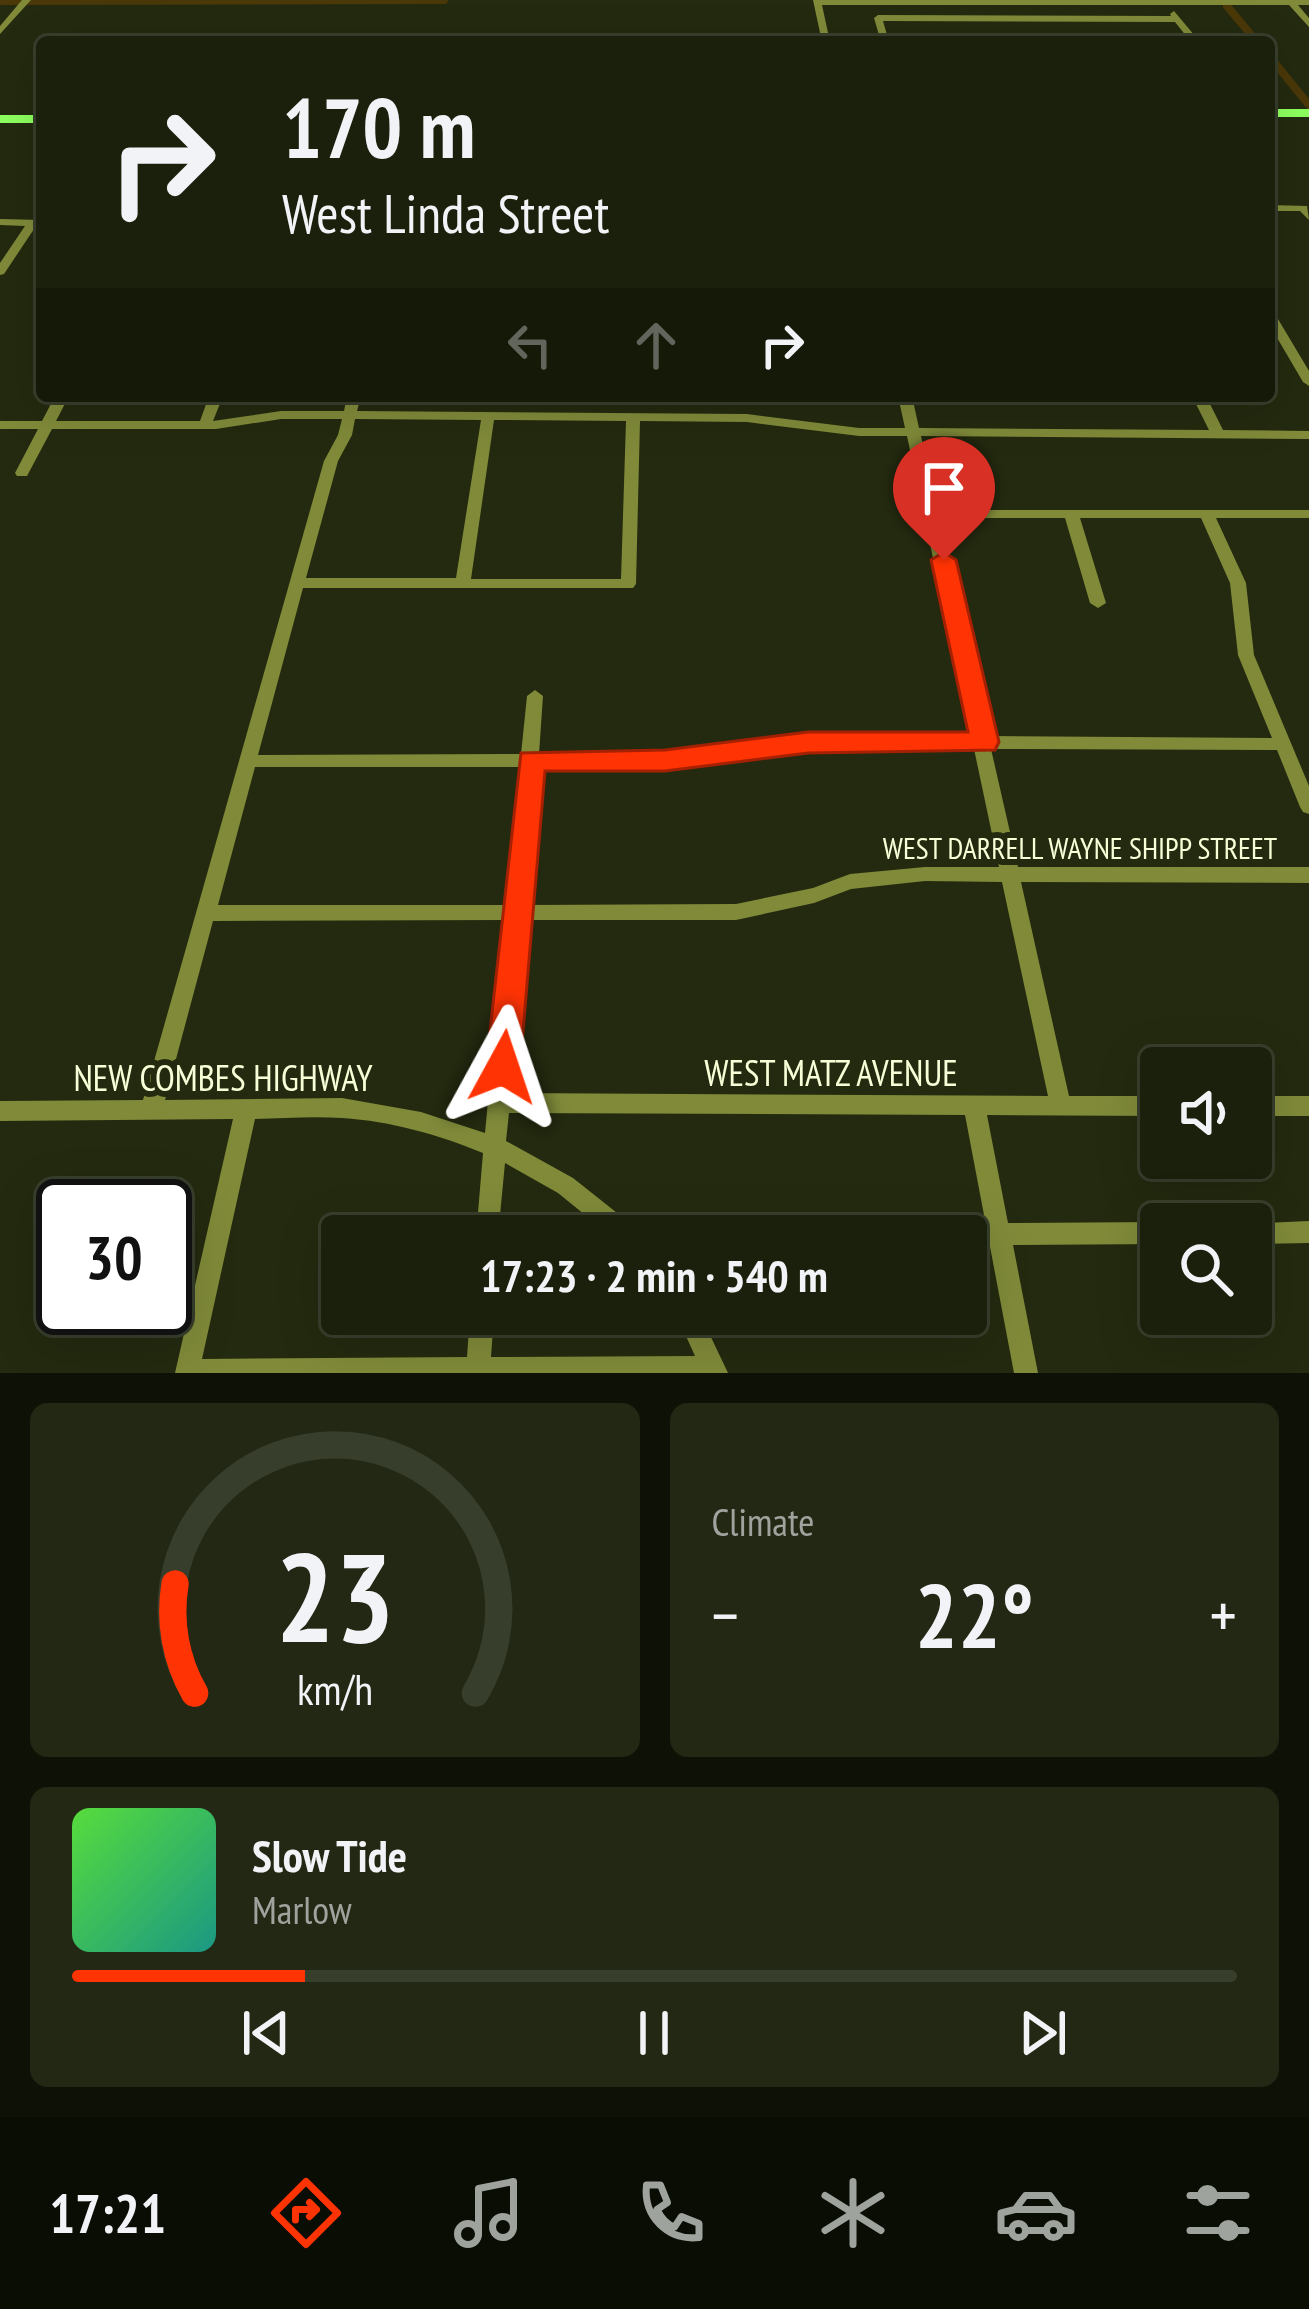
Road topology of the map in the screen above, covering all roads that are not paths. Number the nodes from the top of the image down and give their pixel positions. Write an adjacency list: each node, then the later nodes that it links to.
1 (817, 1): 3 (street); 9 (street)
2 (25, 2): 8 (street)
3 (1166, 2): 4 (street); 6 (street)
4 (1291, 2): 5 (street); 7 (street)
5 (1309, 2)
6 (1178, 19): 10 (street); 11 (street)
7 (1309, 25)
8 (0, 31)
9 (825, 36)
10 (883, 36)
11 (1191, 36)
12 (1275, 113): 13 (main road)
13 (1309, 113)
14 (0, 116): 15 (main road)
15 (36, 116)
16 (1275, 123): 17 (main road)
17 (1309, 123)
18 (1275, 209): 19 (street)
19 (1306, 212)
20 (0, 223): 21 (street)
21 (36, 223)
22 (36, 226): 23 (street)
23 (0, 272)
24 (1275, 324): 25 (street)
25 (1309, 382)
26 (59, 402): 34 (street)
27 (214, 402): 35 (street)
28 (906, 402): 36 (street)
29 (1202, 402): 37 (street)
30 (352, 406): 31 (street); 35 (street); 44 (street)
31 (488, 417): 32 (street); 45 (street)
32 (633, 417): 36 (street); 45 (street)
33 (0, 425): 34 (street)
34 (46, 425): 35 (street); 39 (street)
35 (205, 425)
36 (914, 432): 37 (street); 42 (street)
37 (1218, 434): 38 (street)
38 (1309, 435)
39 (22, 473)
40 (1071, 513): 41 (street); 42 (street); 46 (street)
41 (1206, 513): 43 (street); 49 (street)
42 (933, 514): 48 (street)
43 (1309, 514)
44 (298, 583): 45 (street); 50 (street)
45 (463, 584)
46 (1099, 603)
47 (535, 696): 51 (street)
48 (985, 742): 49 (street); 51 (street); 53 (street)
49 (1284, 744): 52 (street)
50 (249, 761): 51 (street); 56 (street)
51 (531, 761): 55 (street)
52 (1309, 807)
53 (1014, 874): 54 (street, WEST DARRELL WAYNE SHIPP STREET); 55 (street, WEST DARRELL WAYNE SHIPP STREET); 59 (street)
54 (1309, 875)
55 (517, 909): 56 (street, WEST DARRELL WAYNE SHIPP STREET); 57 (street)
56 (208, 913): 64 (street)
57 (500, 1103): 58 (street, WEST MATZ AVENUE); 66 (street)
58 (974, 1106): 59 (street, WEST MATZ AVENUE); 72 (street)
59 (1061, 1106): 60 (street, WEST MATZ AVENUE)
60 (1140, 1106)
61 (1272, 1106): 62 (street)
62 (1309, 1106)
63 (0, 1112): 64 (street, NEW COMBES HIGHWAY)
64 (151, 1112): 65 (street, NEW COMBES HIGHWAY)
65 (246, 1112): 66 (street, NEW COMBES HIGHWAY); 77 (street)
66 (494, 1144): 67 (street); 68 (street, NEW COMBES HIGHWAY)
67 (489, 1215)
68 (603, 1215)
69 (1309, 1232): 71 (street)
70 (1140, 1233): 72 (street)
71 (1272, 1233)
72 (999, 1234): 78 (street)
73 (481, 1335): 76 (street)
74 (698, 1335): 75 (street)
75 (715, 1370): 76 (street)
76 (478, 1371): 77 (street)
77 (187, 1372)
78 (1026, 1373)

